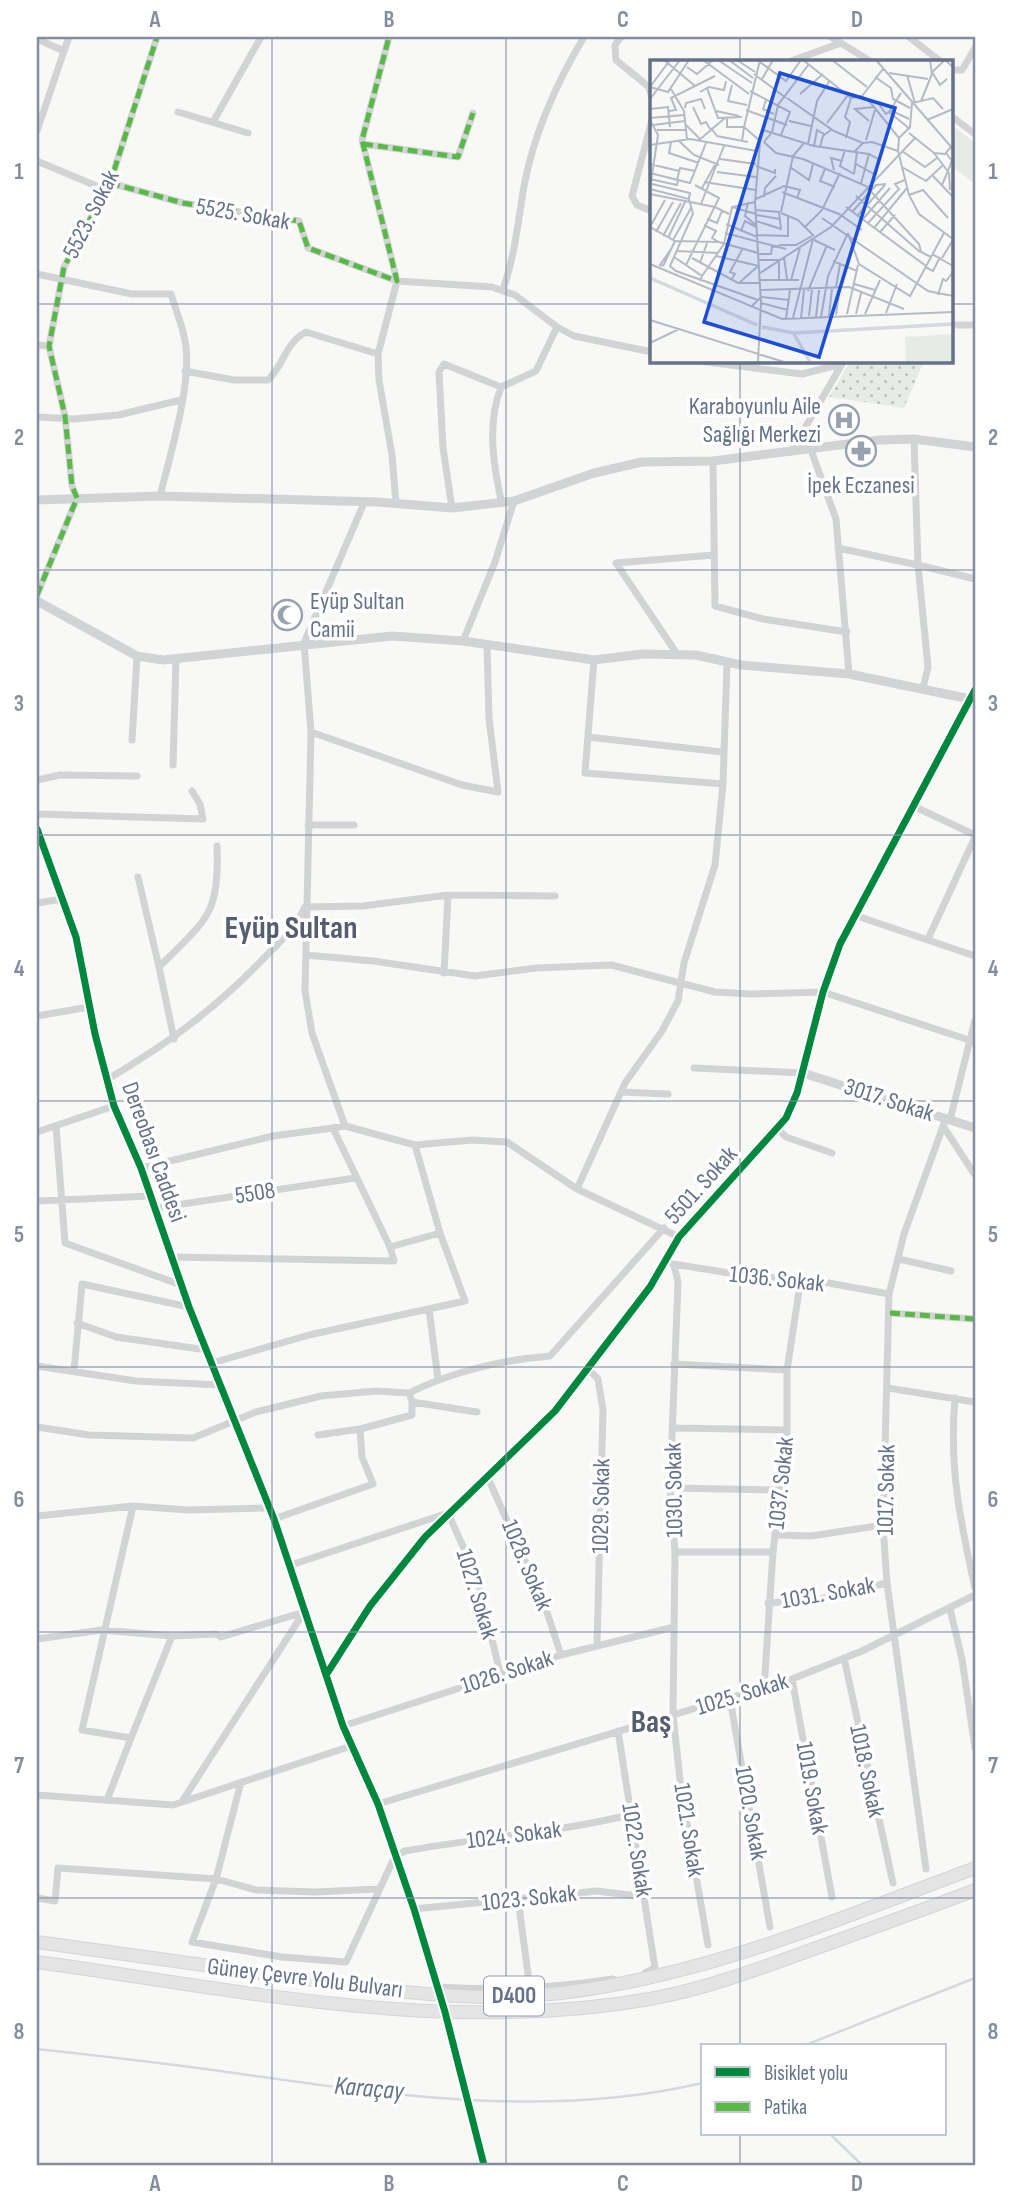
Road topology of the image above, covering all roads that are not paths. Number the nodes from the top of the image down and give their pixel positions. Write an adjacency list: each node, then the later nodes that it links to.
1 (69, 37): 12 (street)
2 (158, 37): 28 (street, 5523. Sokak)
3 (261, 37): 21 (street)
4 (389, 37): 26 (street)
5 (584, 37): 33 (street)
6 (621, 37): 17 (street)
7 (831, 37): 10 (street)
8 (909, 37): 15 (street)
9 (37, 39): 12 (street)
10 (841, 43): 13 (street); 14 (street)
11 (975, 48): 16 (street)
12 (64, 51): 23 (street)
13 (857, 57)
14 (794, 60)
15 (939, 60)
16 (953, 69)
17 (650, 91)
18 (178, 111): 21 (street)
19 (473, 113): 26 (street)
20 (953, 118): 25 (street)
21 (212, 122): 24 (street)
22 (650, 128): 29 (street)
23 (37, 131)
24 (248, 133)
25 (975, 134)
26 (363, 144): 32 (street)
27 (37, 161): 28 (street)
28 (108, 187): 31 (street, 5523. Sokak); 32 (street, 5525. Sokak)
29 (650, 210)
30 (37, 274): 31 (street)
31 (63, 280): 38 (street, 5523. Sokak); 43 (street)
32 (397, 281): 33 (street); 40 (street)
33 (503, 290): 36 (street)
34 (953, 325): 35 (street)
35 (975, 325)
36 (557, 327): 39 (street); 44 (street)
37 (37, 345): 38 (street)
38 (50, 346): 47 (street, 5523. Sokak)
39 (650, 352)
40 (378, 354): 43 (street); 59 (street)
41 (700, 362): 42 (street)
42 (842, 362): 51 (street)
43 (185, 371): 45 (street)
44 (501, 387): 56 (street); 60 (street)
45 (181, 400): 47 (street); 53 (street)
46 (37, 416): 47 (street)
47 (65, 416): 54 (street, 5523. Sokak)
48 (914, 439): 49 (street); 50 (street); 63 (street)
49 (975, 447)
50 (811, 450): 51 (street); 61 (street)
51 (791, 452): 52 (street)
52 (713, 461): 57 (street); 62 (street)
53 (160, 496): 54 (street); 58 (street)
54 (77, 498): 55 (street); 65 (street)
55 (37, 500)
56 (501, 500): 57 (street); 60 (street)
57 (514, 501): 68 (street)
58 (364, 503): 59 (street); 69 (street)
59 (396, 503): 60 (street)
60 (452, 508)
61 (838, 548): 63 (street); 67 (street)
62 (714, 555): 67 (street); 71 (street)
63 (918, 565): 64 (street); 77 (street)
64 (975, 579)
65 (37, 595)
66 (37, 601): 72 (street)
67 (846, 632): 76 (street)
68 (463, 641): 69 (street); 70 (street)
69 (304, 643): 73 (street); 79 (street)
70 (487, 646): 74 (street); 79 (street)
71 (677, 654): 74 (street); 75 (street)
72 (137, 656): 73 (street); 81 (street)
73 (176, 658): 83 (street)
74 (594, 660): 80 (street)
75 (727, 663): 76 (street); 82 (street)
76 (849, 674): 77 (street)
77 (923, 688): 78 (street)
78 (974, 696): 88 (street, 5501. Sokak)
79 (311, 732): 90 (street)
80 (588, 737): 82 (street); 86 (street)
81 (132, 740)
82 (722, 752): 86 (street)
83 (173, 765)
84 (136, 776): 85 (street)
85 (37, 780)
86 (723, 784): 107 (street)
87 (192, 791): 89 (street)
88 (913, 806): 93 (street); 101 (street, 5501. Sokak)
89 (37, 814)
90 (308, 825): 91 (street); 100 (street)
91 (354, 825)
92 (37, 829): 98 (street, Dereobası Caddesi)
93 (975, 836): 102 (street)
94 (217, 846): 105 (street)
95 (138, 877): 105 (street)
96 (448, 895): 97 (street); 100 (street); 106 (street)
97 (555, 897)
98 (63, 899): 99 (street); 109 (street, Dereobası Caddesi)
99 (37, 904)
100 (305, 907): 103 (street); 112 (street)
101 (854, 915): 102 (street); 108 (street, 5501. Sokak)
102 (928, 939): 104 (street)
103 (306, 955): 106 (street); 122 (street)
104 (975, 956)
105 (159, 967): 112 (street)
106 (444, 973): 107 (street)
107 (681, 984): 108 (street); 117 (street)
108 (823, 992): 113 (street); 115 (street, 5501. Sokak)
109 (89, 1007): 110 (street); 116 (street, Dereobası Caddesi)
110 (37, 1016)
111 (975, 1020): 113 (street, 1017. Sokak)
112 (174, 1039): 116 (street)
113 (972, 1041): 120 (street, 1017. Sokak)
114 (694, 1068): 115 (street)
115 (803, 1073): 120 (street, 3017. Sokak); 125 (street, 5501. Sokak)
116 (107, 1079): 119 (street, Dereobası Caddesi)
117 (621, 1093): 118 (street); 132 (street)
118 (668, 1094)
119 (114, 1106): 121 (street); 129 (street, Dereobası Caddesi)
120 (946, 1122): 124 (street, 3017. Sokak); 130 (street); 142 (street, 1017. Sokak)
121 (56, 1126): 126 (street); 134 (street)
122 (345, 1126): 123 (street); 127 (street)
123 (333, 1128): 129 (street); 131 (street)
124 (975, 1128)
125 (778, 1129): 128 (street); 139 (street, 5501. Sokak)
126 (37, 1132)
127 (415, 1145): 132 (street); 138 (street)
128 (832, 1153)
129 (141, 1168): 133 (street, Dereobası Caddesi)
130 (975, 1175)
131 (355, 1178): 136 (street, 5508); 140 (street)
132 (577, 1189): 137 (street)
133 (151, 1196): 134 (street); 136 (street, Dereobası Caddesi)
134 (62, 1200): 135 (street); 146 (street)
135 (37, 1201)
136 (156, 1208): 141 (street, Dereobası Caddesi)
137 (664, 1228): 139 (street); 160 (street)
138 (440, 1233): 140 (street); 149 (street)
139 (679, 1237): 143 (street, 5501. Sokak)
140 (390, 1247): 141 (street)
141 (171, 1258): 146 (street, Dereobası Caddesi)
142 (899, 1259): 144 (street); 147 (street, 1017. Sokak)
143 (670, 1263): 145 (street, 1036. Sokak); 155 (street, 1030. Sokak); 158 (street, 5501. Sokak)
144 (951, 1271)
145 (801, 1278): 147 (street, 1036. Sokak); 159 (street, 1037. Sokak)
146 (181, 1285): 148 (street, Dereobası Caddesi)
147 (889, 1294): 150 (street, 1017. Sokak)
148 (189, 1307): 152 (street); 153 (street, Dereobası Caddesi)
149 (429, 1309): 154 (street); 160 (street)
150 (890, 1312): 151 (street); 162 (street, 1017. Sokak)
151 (975, 1319)
152 (76, 1323): 153 (street); 157 (street)
153 (207, 1350): 154 (street, Dereobası Caddesi)
154 (212, 1363): 161 (street, Dereobası Caddesi)
155 (674, 1364): 159 (street); 170 (street, 1030. Sokak)
156 (37, 1366): 157 (street)
157 (74, 1370): 161 (street)
158 (589, 1370): 174 (street, 5501. Sokak); 198 (street, 1029. Sokak)
159 (787, 1370): 172 (street, 1037. Sokak)
160 (438, 1379): 163 (street)
161 (220, 1385): 168 (street, Dereobası Caddesi)
162 (888, 1388): 164 (street); 182 (street, 1017. Sokak)
163 (409, 1393): 165 (street); 168 (street)
164 (955, 1398): 166 (street); 188 (street)
165 (412, 1402): 167 (street); 171 (street)
166 (975, 1402)
167 (477, 1412)
168 (235, 1421): 169 (street); 178 (street, Dereobası Caddesi)
169 (37, 1427)
170 (674, 1428): 172 (street); 175 (street, 1030. Sokak)
171 (360, 1429): 173 (street); 181 (street)
172 (787, 1430): 176 (street, 1037. Sokak)
173 (318, 1435)
174 (488, 1478): 179 (street, 5501. Sokak); 199 (street, 1028. Sokak)
175 (670, 1488): 176 (street); 184 (street, 1030. Sokak)
176 (780, 1490): 183 (street, 1037. Sokak)
177 (133, 1506): 178 (street); 180 (street); 194 (street)
178 (267, 1508): 181 (street, Dereobası Caddesi)
179 (448, 1513): 186 (street); 201 (street, 5501. Sokak); 202 (street, 1027. Sokak)
180 (37, 1516)
181 (274, 1519): 186 (street, Dereobası Caddesi)
182 (883, 1525): 183 (street); 187 (street, 1017. Sokak)
183 (775, 1535): 185 (street, 1037. Sokak)
184 (675, 1552): 185 (street); 193 (street, 1030. Sokak)
185 (773, 1552): 190 (street, 1037. Sokak)
186 (288, 1566): 192 (street, Dereobası Caddesi)
187 (887, 1583): 190 (street, 1031. Sokak); 195 (street, 1017. Sokak)
188 (975, 1588)
189 (975, 1595): 191 (street, 1025. Sokak)
190 (768, 1603): 204 (street, 1037. Sokak)
191 (950, 1609): 195 (street, 1025. Sokak); 211 (street)
192 (304, 1612): 196 (street); 201 (street, Dereobası Caddesi); 215 (street)
193 (674, 1627): 198 (street, 1026. Sokak); 206 (street, 1030. Sokak)
194 (102, 1630): 196 (street); 197 (street); 209 (street)
195 (897, 1634): 200 (street, 1025. Sokak); 220 (street, 1017. Sokak)
196 (172, 1636): 209 (street)
197 (37, 1639)
198 (597, 1646): 199 (street, 1026. Sokak)
199 (561, 1655): 202 (street, 1026. Sokak)
200 (844, 1658): 203 (street, 1025. Sokak); 222 (street, 1018. Sokak)
201 (326, 1675): 207 (street, Dereobası Caddesi)
202 (501, 1677): 207 (street, 1026. Sokak)
203 (792, 1679): 204 (street, 1025. Sokak); 226 (street, 1019. Sokak)
204 (764, 1689): 205 (street, 1025. Sokak)
205 (730, 1699): 206 (street, 1025. Sokak); 230 (street, 1020. Sokak)
206 (673, 1715): 208 (street, 1025. Sokak); 232 (street, 1021. Sokak)
207 (343, 1726): 210 (street, Dereobası Caddesi)
208 (618, 1731): 216 (street, 1025. Sokak); 217 (street, 1022. Sokak)
209 (131, 1738): 214 (street)
210 (354, 1745): 212 (street); 216 (street, Dereobası Caddesi)
211 (975, 1748)
212 (241, 1782): 215 (street); 221 (street)
213 (37, 1796): 214 (street)
214 (107, 1800): 215 (street)
215 (183, 1800)
216 (378, 1804): 218 (street, Dereobası Caddesi)
217 (633, 1814): 218 (street, 1024. Sokak); 225 (street, 1022. Sokak)
218 (396, 1856): 223 (street); 229 (street, Dereobası Caddesi)
219 (975, 1868): 235 (highway, Güney Çevre Yolu Bulvarı / D400)
220 (926, 1869)
221 (216, 1879): 223 (street); 223 (street); 227 (street)
222 (893, 1883)
223 (379, 1889)
224 (975, 1891): 236 (highway, Güney Çevre Yolu Bulvarı / D400)
225 (645, 1897): 228 (street, 1023. Sokak); 234 (street, 1022. Sokak)
226 (832, 1897)
227 (37, 1898)
228 (518, 1899): 229 (street, 1023. Sokak); 234 (street)
229 (414, 1909): 235 (street, Dereobası Caddesi)
230 (771, 1927)
231 (37, 1942): 235 (highway, Güney Çevre Yolu Bulvarı / D400)
232 (708, 1945)
233 (37, 1962): 236 (highway, Güney Çevre Yolu Bulvarı / D400)
234 (530, 1989): 235 (street)
235 (439, 1991): 236 (street, Dereobası Caddesi)
236 (446, 2012): 237 (street, Dereobası Caddesi)
237 (484, 2165)

